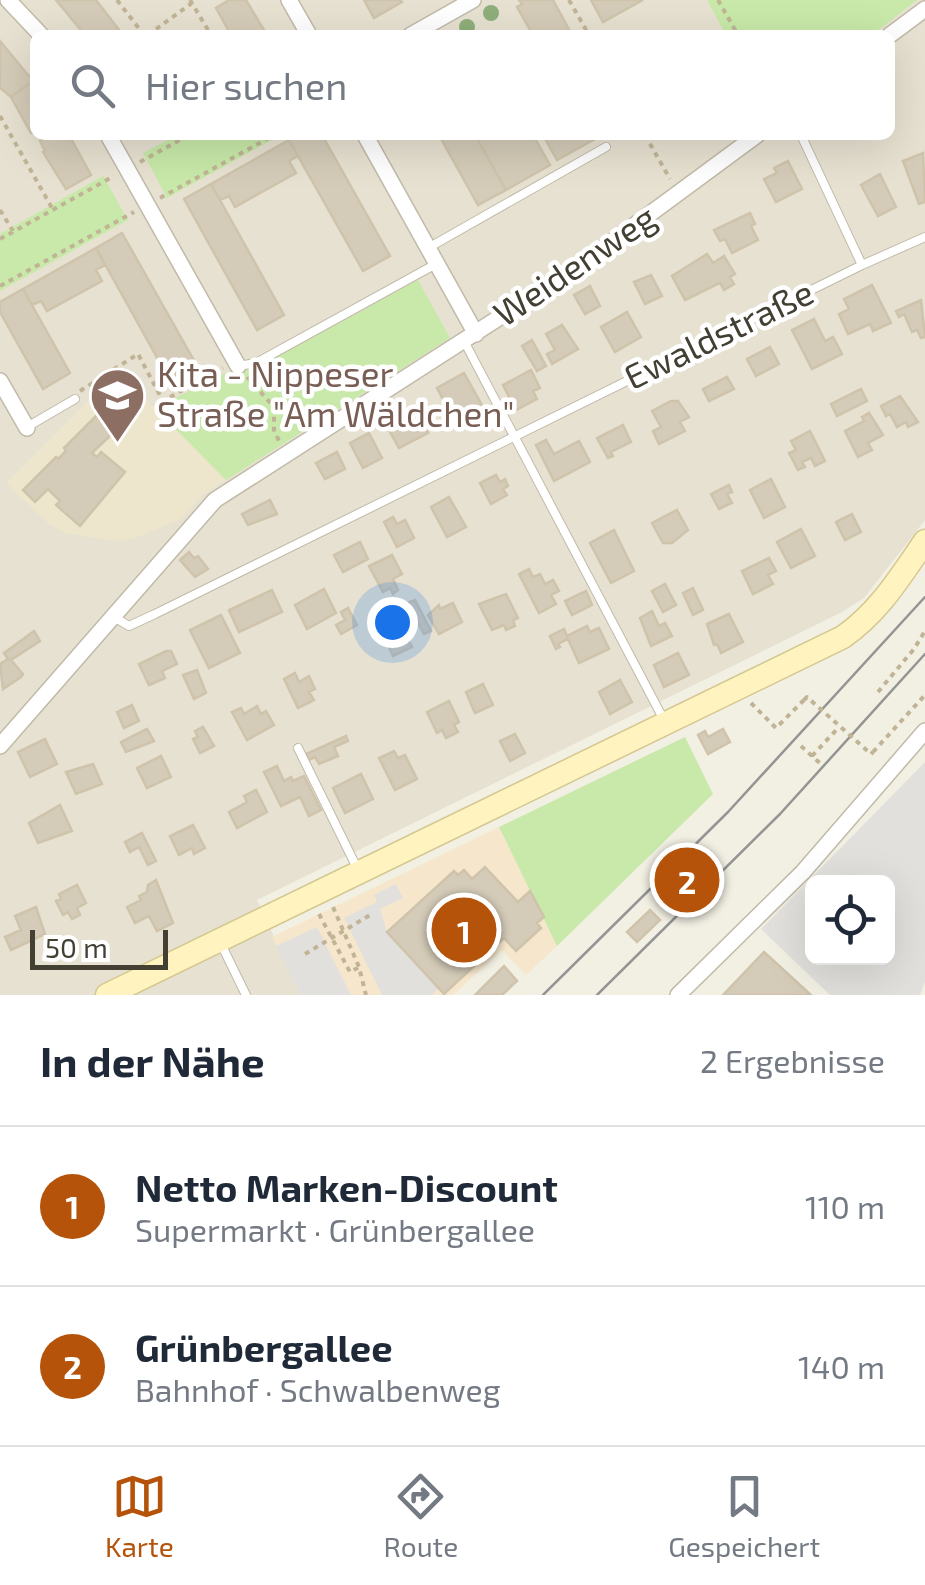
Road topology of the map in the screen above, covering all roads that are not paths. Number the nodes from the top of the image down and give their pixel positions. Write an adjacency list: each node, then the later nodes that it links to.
1 (8, 0): 5 (street)
2 (289, 0): 6 (street)
3 (473, 0): 7 (street)
4 (925, 8): 8 (street)
5 (36, 30)
6 (306, 30)
7 (421, 30)
8 (895, 31)
9 (111, 140): 19 (street)
10 (368, 140): 15 (street)
11 (750, 140): 18 (street, Weidenweg)
12 (803, 140): 17 (lane)
13 (606, 147): 15 (lane)
14 (925, 237): 17 (lane, Ewaldstraße)
15 (428, 248): 16 (street)
16 (436, 264): 18 (street); 19 (lane)
17 (862, 265): 23 (lane, Ewaldstraße)
18 (470, 337): 23 (lane); 25 (street, Weidenweg)
19 (237, 364)
20 (0, 381): 22 (street)
21 (76, 400): 22 (lane)
22 (27, 428)
23 (514, 436): 25 (lane); 26 (lane)
24 (925, 541): 26 (street)
25 (114, 617): 28 (street, Weidenweg)
26 (666, 724): 30 (street)
27 (925, 731): 34 (street)
28 (0, 746)
29 (298, 748): 30 (lane)
30 (359, 872): 31 (street)
31 (219, 940): 32 (street); 33 (lane)
32 (107, 995)
33 (246, 995)
34 (678, 995)

